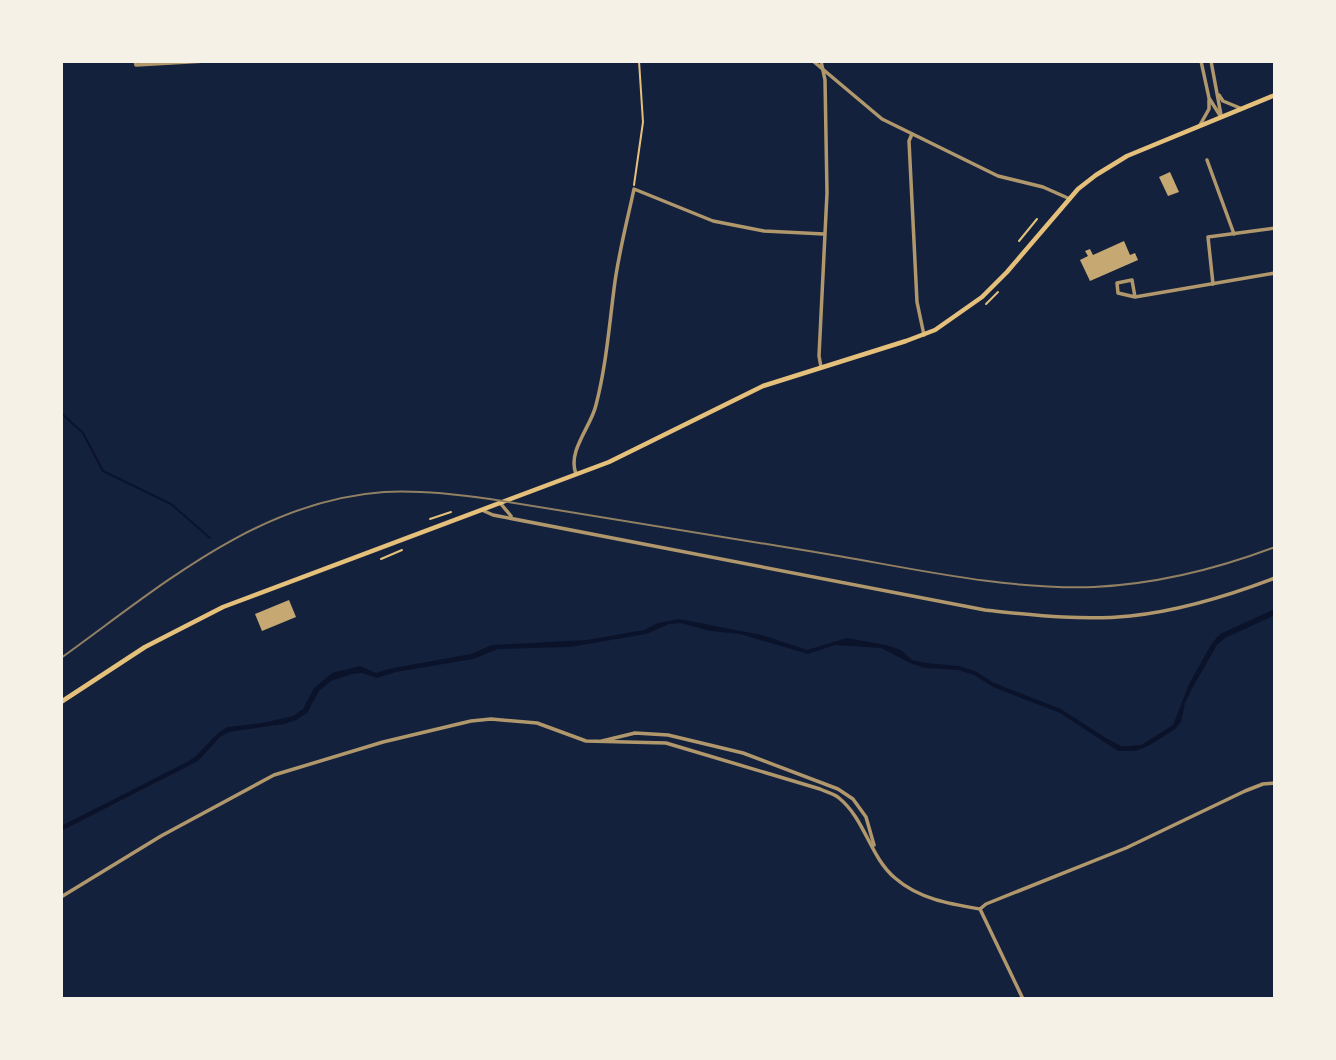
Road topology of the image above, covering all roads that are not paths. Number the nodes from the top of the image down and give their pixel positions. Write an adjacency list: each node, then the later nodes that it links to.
1 (135, 61): 2 (street)
2 (206, 61)
3 (813, 61): 7 (street)
4 (821, 61): 7 (street)
5 (1200, 61): 10 (street)
6 (1211, 61): 8 (street)
7 (824, 71): 14 (street); 18 (street)
8 (1219, 95): 11 (street); 12 (street)
9 (1275, 95): 11 (main road)
10 (1209, 98): 12 (street); 13 (street)
11 (1240, 108): 12 (main road)
12 (1221, 117): 13 (main road)
13 (1199, 125): 16 (main road)
14 (912, 134): 16 (street); 23 (street)
15 (1207, 160): 19 (street)
16 (1070, 198): 23 (main road)
17 (1275, 228): 19 (street)
18 (824, 234): 24 (street); 25 (street)
19 (1234, 234): 21 (street)
20 (1275, 273): 21 (street)
21 (1213, 284): 22 (street)
22 (1135, 297): 22 (street)
23 (924, 335): 24 (main road)
24 (821, 367): 25 (main road)
25 (576, 475): 26 (main road)
26 (501, 504): 27 (main road); 28 (street)
27 (484, 511): 28 (street); 30 (main road)
28 (516, 519): 29 (street)
29 (1275, 578)
30 (61, 702)
31 (598, 742): 33 (street); 33 (street); 34 (street)
32 (1275, 783): 35 (street)
33 (875, 850): 35 (street)
34 (61, 897)
35 (980, 909): 36 (street)
36 (1023, 999)

